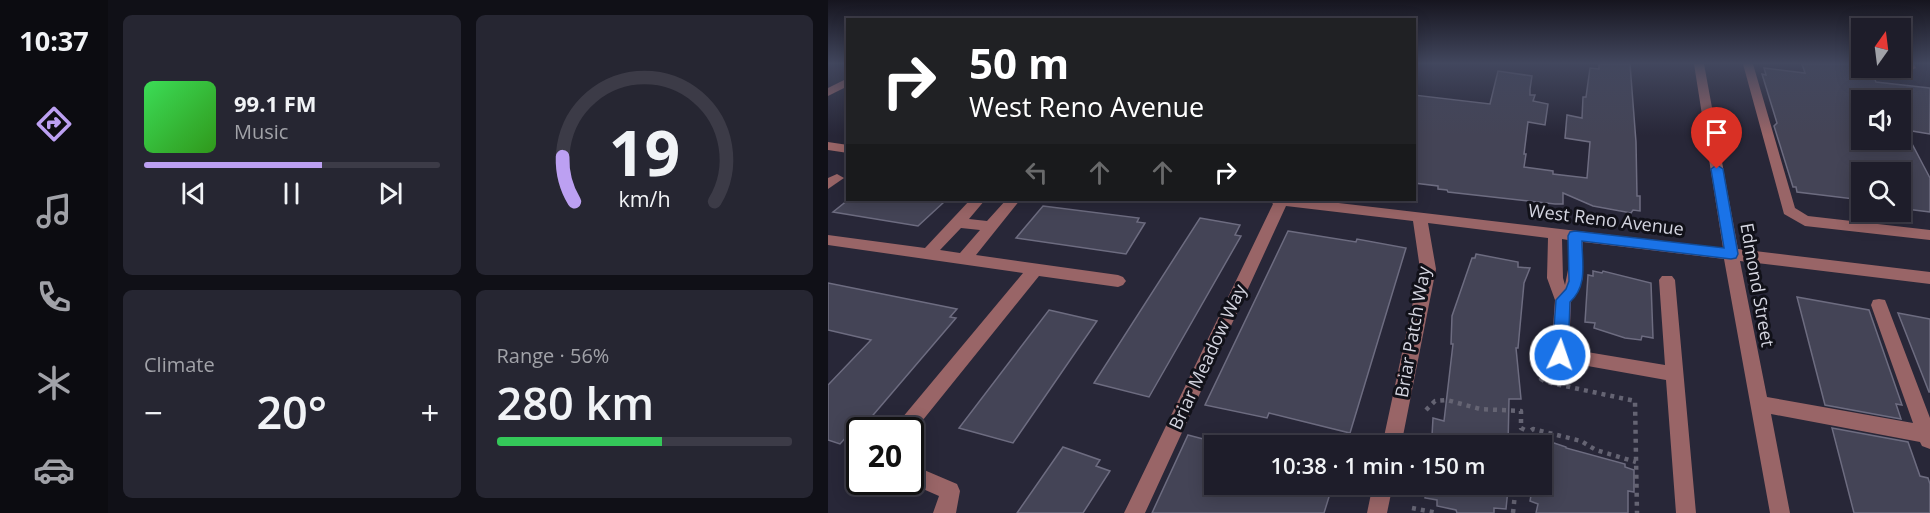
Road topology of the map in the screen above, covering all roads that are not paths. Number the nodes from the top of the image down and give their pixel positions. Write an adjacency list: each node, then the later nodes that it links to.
1 (1703, 88): 17 (street, Edmond Street)
2 (1755, 88): 13 (street)
3 (828, 146): 4 (street)
4 (846, 149)
5 (977, 201): 10 (street)
6 (1012, 201): 11 (street)
7 (1282, 201): 33 (street, Briar Meadow Way)
8 (1290, 201): 9 (street, West Reno Avenue)
9 (1420, 218): 12 (street, West Reno Avenue); 28 (street, Briar Patch Way)
10 (957, 222): 11 (street); 16 (street)
11 (991, 227): 18 (street)
12 (1555, 234): 14 (street, West Reno Avenue); 23 (street)
13 (1930, 235)
14 (1575, 236): 17 (street, West Reno Avenue); 23 (street)
15 (828, 240): 16 (street)
16 (929, 253): 18 (street)
17 (1731, 254): 20 (street, West Reno Avenue); 26 (street, Edmond Street)
18 (964, 259): 19 (street)
19 (1036, 269): 21 (street); 27 (street)
20 (1930, 278)
21 (1118, 280)
22 (1667, 280): 25 (street)
23 (1563, 300): 25 (street)
24 (1879, 305): 29 (street)
25 (1674, 374): 35 (street)
26 (1760, 404): 29 (street); 36 (street, Edmond Street)
27 (915, 417)
28 (1393, 435)
29 (1929, 438)
30 (924, 479): 32 (street)
31 (1381, 495): 34 (street)
32 (943, 513)
33 (1134, 513)
34 (1377, 513)
35 (1686, 513)
36 (1780, 513)

